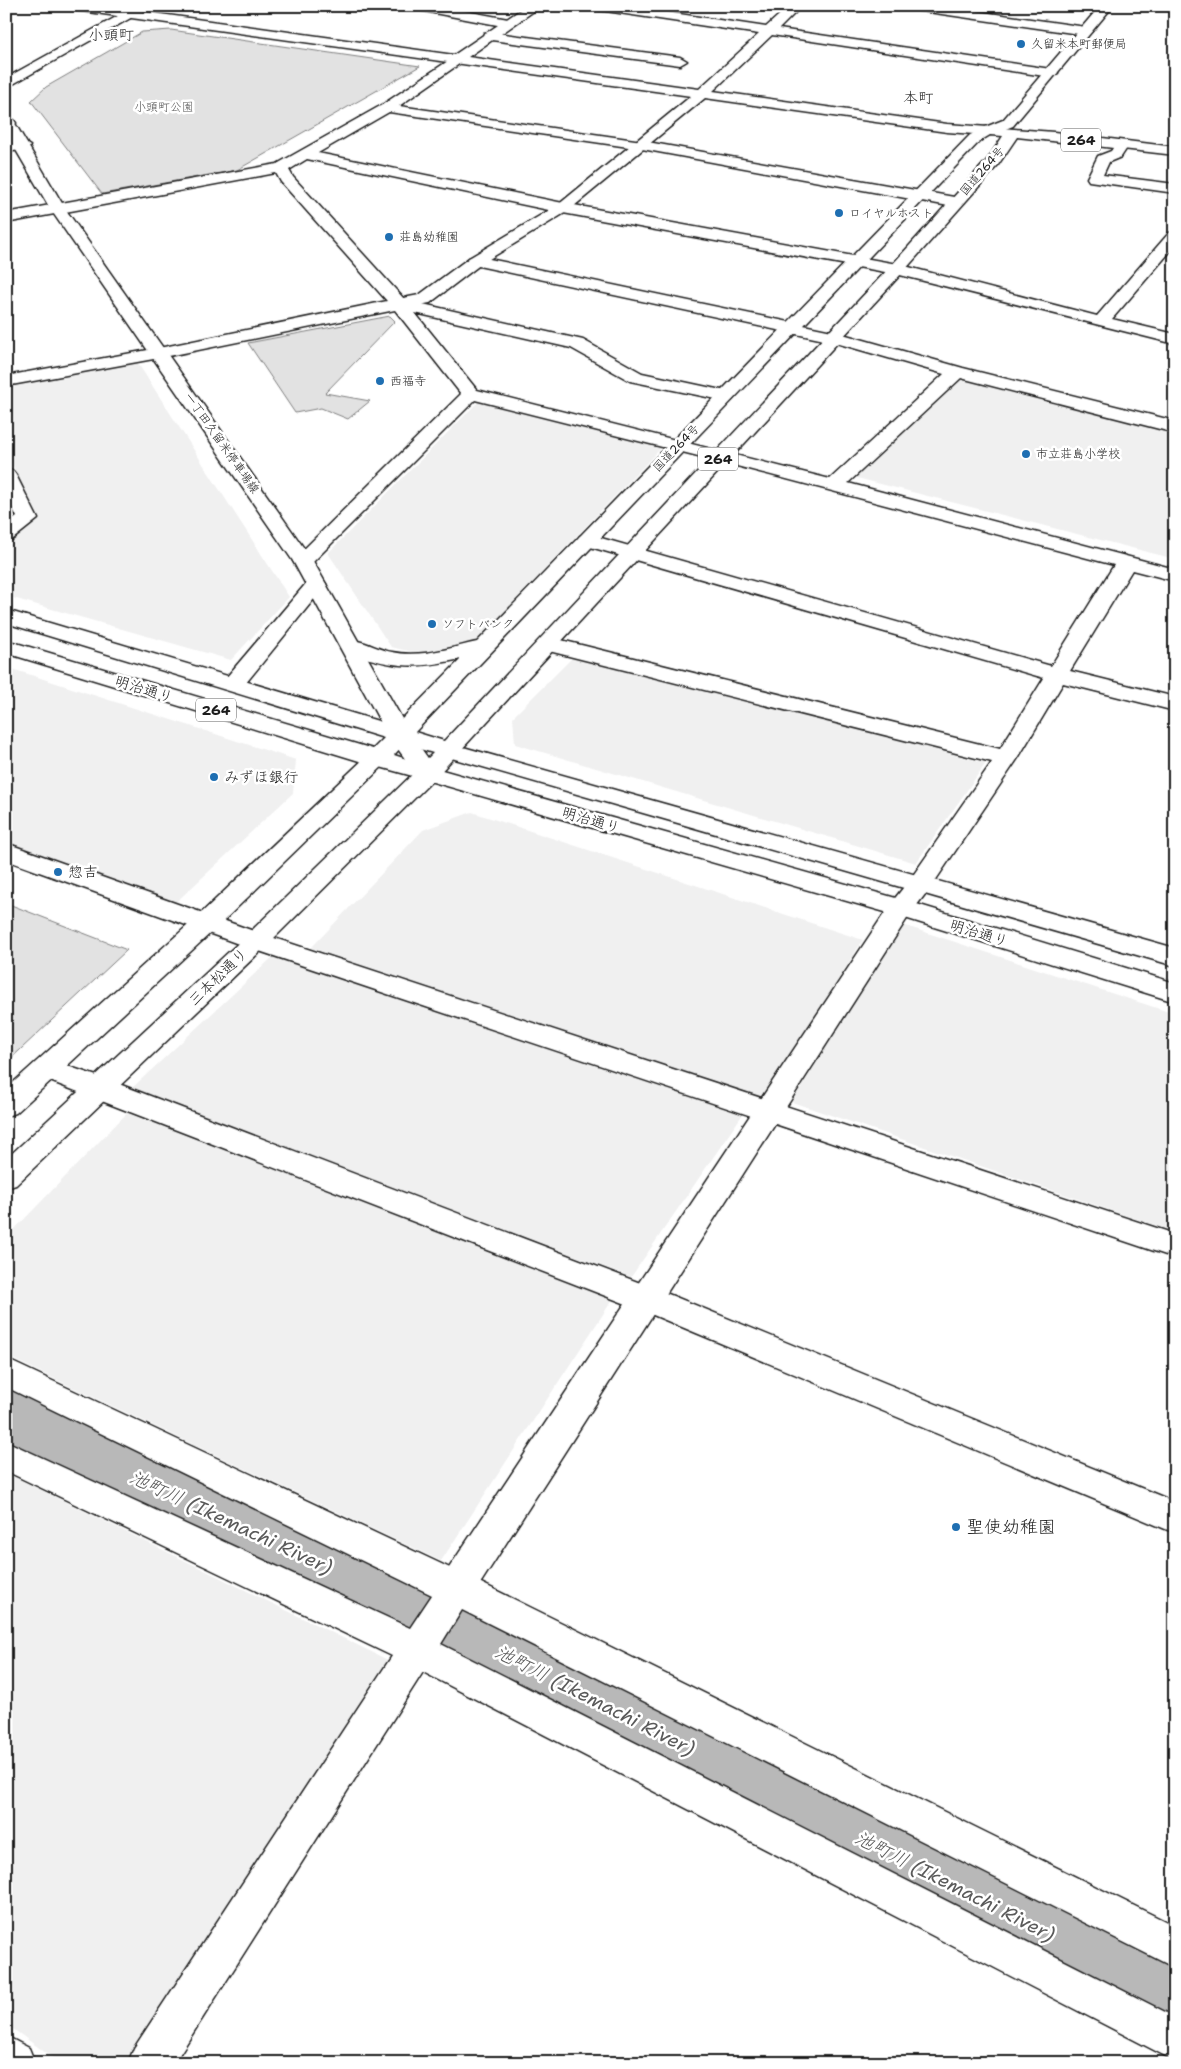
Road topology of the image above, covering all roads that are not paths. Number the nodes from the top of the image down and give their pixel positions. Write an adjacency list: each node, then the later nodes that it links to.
1 (74, 6): 9 (main road)
2 (146, 6): 9 (main road)
3 (418, 6): 10 (main road)
4 (535, 6): 10 (main road)
5 (599, 6): 12 (main road)
6 (796, 6): 12 (main road)
7 (914, 6): 11 (main road)
8 (1107, 6): 11 (main road)
9 (132, 14): 14 (main road); 16 (main road)
10 (508, 22): 13 (main road)
11 (1086, 31): 18 (main road)
12 (766, 32): 18 (main road); 20 (main road)
13 (489, 36): 14 (main road); 15 (main road)
14 (457, 58): 20 (main road); 21 (main road)
15 (680, 61)
16 (44, 63): 17 (main road); 19 (main road)
17 (16, 65)
18 (1051, 74): 23 (main road)
19 (6, 84)
20 (701, 95): 24 (main road); 25 (main road)
21 (387, 108): 25 (main road); 29 (main road)
22 (7, 122): 26 (main road, 一丁田久留米停車場線)
23 (1009, 133): 24 (main road, 国道264号 / 264); 27 (main road, 国道264号 / 264); 34 (main road, 国道264号 / 264)
24 (982, 135): 33 (main road, 国道264号 / 264)
25 (642, 145): 33 (main road); 35 (main road)
26 (15, 147): 36 (main road, 一丁田久留米停車場線)
27 (1119, 149): 28 (main road, 国道264号 / 264); 30 (main road, 国道264号 / 264); 32 (main road)
28 (1175, 151)
29 (308, 155): 31 (main road); 35 (main road)
30 (1175, 161)
31 (281, 168): 36 (main road); 42 (main road)
32 (1175, 189)
33 (920, 196): 34 (main road); 40 (main road, 国道264号 / 264)
34 (954, 202): 41 (main road, 国道264号 / 264)
35 (563, 208): 39 (main road); 40 (main road)
36 (59, 210): 37 (main road); 47 (main road, 一丁田久留米停車場線)
37 (6, 218)
38 (1175, 236): 43 (main road)
39 (475, 261): 42 (main road); 44 (main road)
40 (858, 262): 41 (main road); 44 (main road, 国道264号 / 264)
41 (897, 269): 43 (main road); 45 (main road, 国道264号 / 264)
42 (399, 304): 47 (main road); 50 (main road); 51 (main road)
43 (1101, 322): 46 (main road)
44 (793, 328): 45 (main road); 51 (main road, 国道264号 / 264)
45 (832, 336): 48 (main road); 54 (main road, 国道264号 / 264)
46 (1175, 339)
47 (159, 353): 49 (main road); 60 (main road, 一丁田久留米停車場線)
48 (957, 372): 52 (main road); 56 (main road)
49 (6, 381)
50 (471, 394): 53 (main road); 60 (main road)
51 (726, 396): 53 (main road, 国道264号 / 264)
52 (1175, 427)
53 (678, 445): 54 (main road); 58 (main road, 国道264号 / 264)
54 (721, 456): 56 (main road); 59 (main road, 国道264号 / 264)
55 (6, 475): 57 (main road)
56 (834, 486): 61 (main road)
57 (6, 535)
58 (587, 540): 59 (main road); 68 (main road, 国道264号 / 264)
59 (634, 554): 65 (main road, 国道264号 / 264); 69 (main road)
60 (303, 561): 63 (main road, 一丁田久留米停車場線)
61 (1126, 563): 62 (main road); 69 (main road)
62 (1175, 575)
63 (316, 584): 67 (main road, 一丁田久留米停車場線); 70 (main road)
64 (6, 616): 70 (main road, 明治通り / 264)
65 (550, 644): 73 (main road, 国道264号 / 264); 74 (main road)
66 (6, 646): 75 (main road, 明治通り / 264)
67 (351, 646): 68 (main road); 72 (main road, 一丁田久留米停車場線)
68 (482, 648): 72 (main road, 国道264号 / 264)
69 (1058, 675): 71 (main road); 74 (main road)
70 (232, 684): 72 (main road, 明治通り / 264)
71 (1175, 704)
72 (399, 734): 73 (main road, 明治通り / 264); 75 (main road, 国道264号 / 264); 76 (main road, 一丁田久留米停車場線)
73 (449, 750): 76 (main road, 国道264号 / 264); 78 (main road, 明治通り)
74 (1006, 758): 78 (main road)
75 (377, 759): 76 (main road, 明治通り / 264); 80 (main road)
76 (427, 773): 79 (main road, 明治通り); 81 (main road, 三本松通り)
77 (6, 851): 80 (main road)
78 (920, 884): 79 (main road); 82 (main road, 明治通り)
79 (901, 908): 83 (main road, 明治通り); 87 (main road)
80 (206, 923): 81 (main road); 84 (main road)
81 (256, 941): 85 (main road, 三本松通り); 87 (main road)
82 (1175, 957)
83 (1175, 993)
84 (47, 1069): 85 (main road); 86 (main road)
85 (101, 1088): 88 (main road, 三本松通り); 90 (main road)
86 (6, 1106)
87 (770, 1111): 89 (main road); 90 (main road)
88 (6, 1177)
89 (1175, 1246)
90 (645, 1298): 93 (main road); 94 (main road)
91 (6, 1372): 94 (main road)
92 (6, 1454): 95 (main road)
93 (1175, 1518)
94 (456, 1589): 95 (main road); 96 (main road)
95 (417, 1650): 97 (main road); 100 (main road)
96 (1175, 1948)
97 (1175, 2040)
98 (6, 2057): 99 (main road)
99 (14, 2063)
100 (149, 2063)

